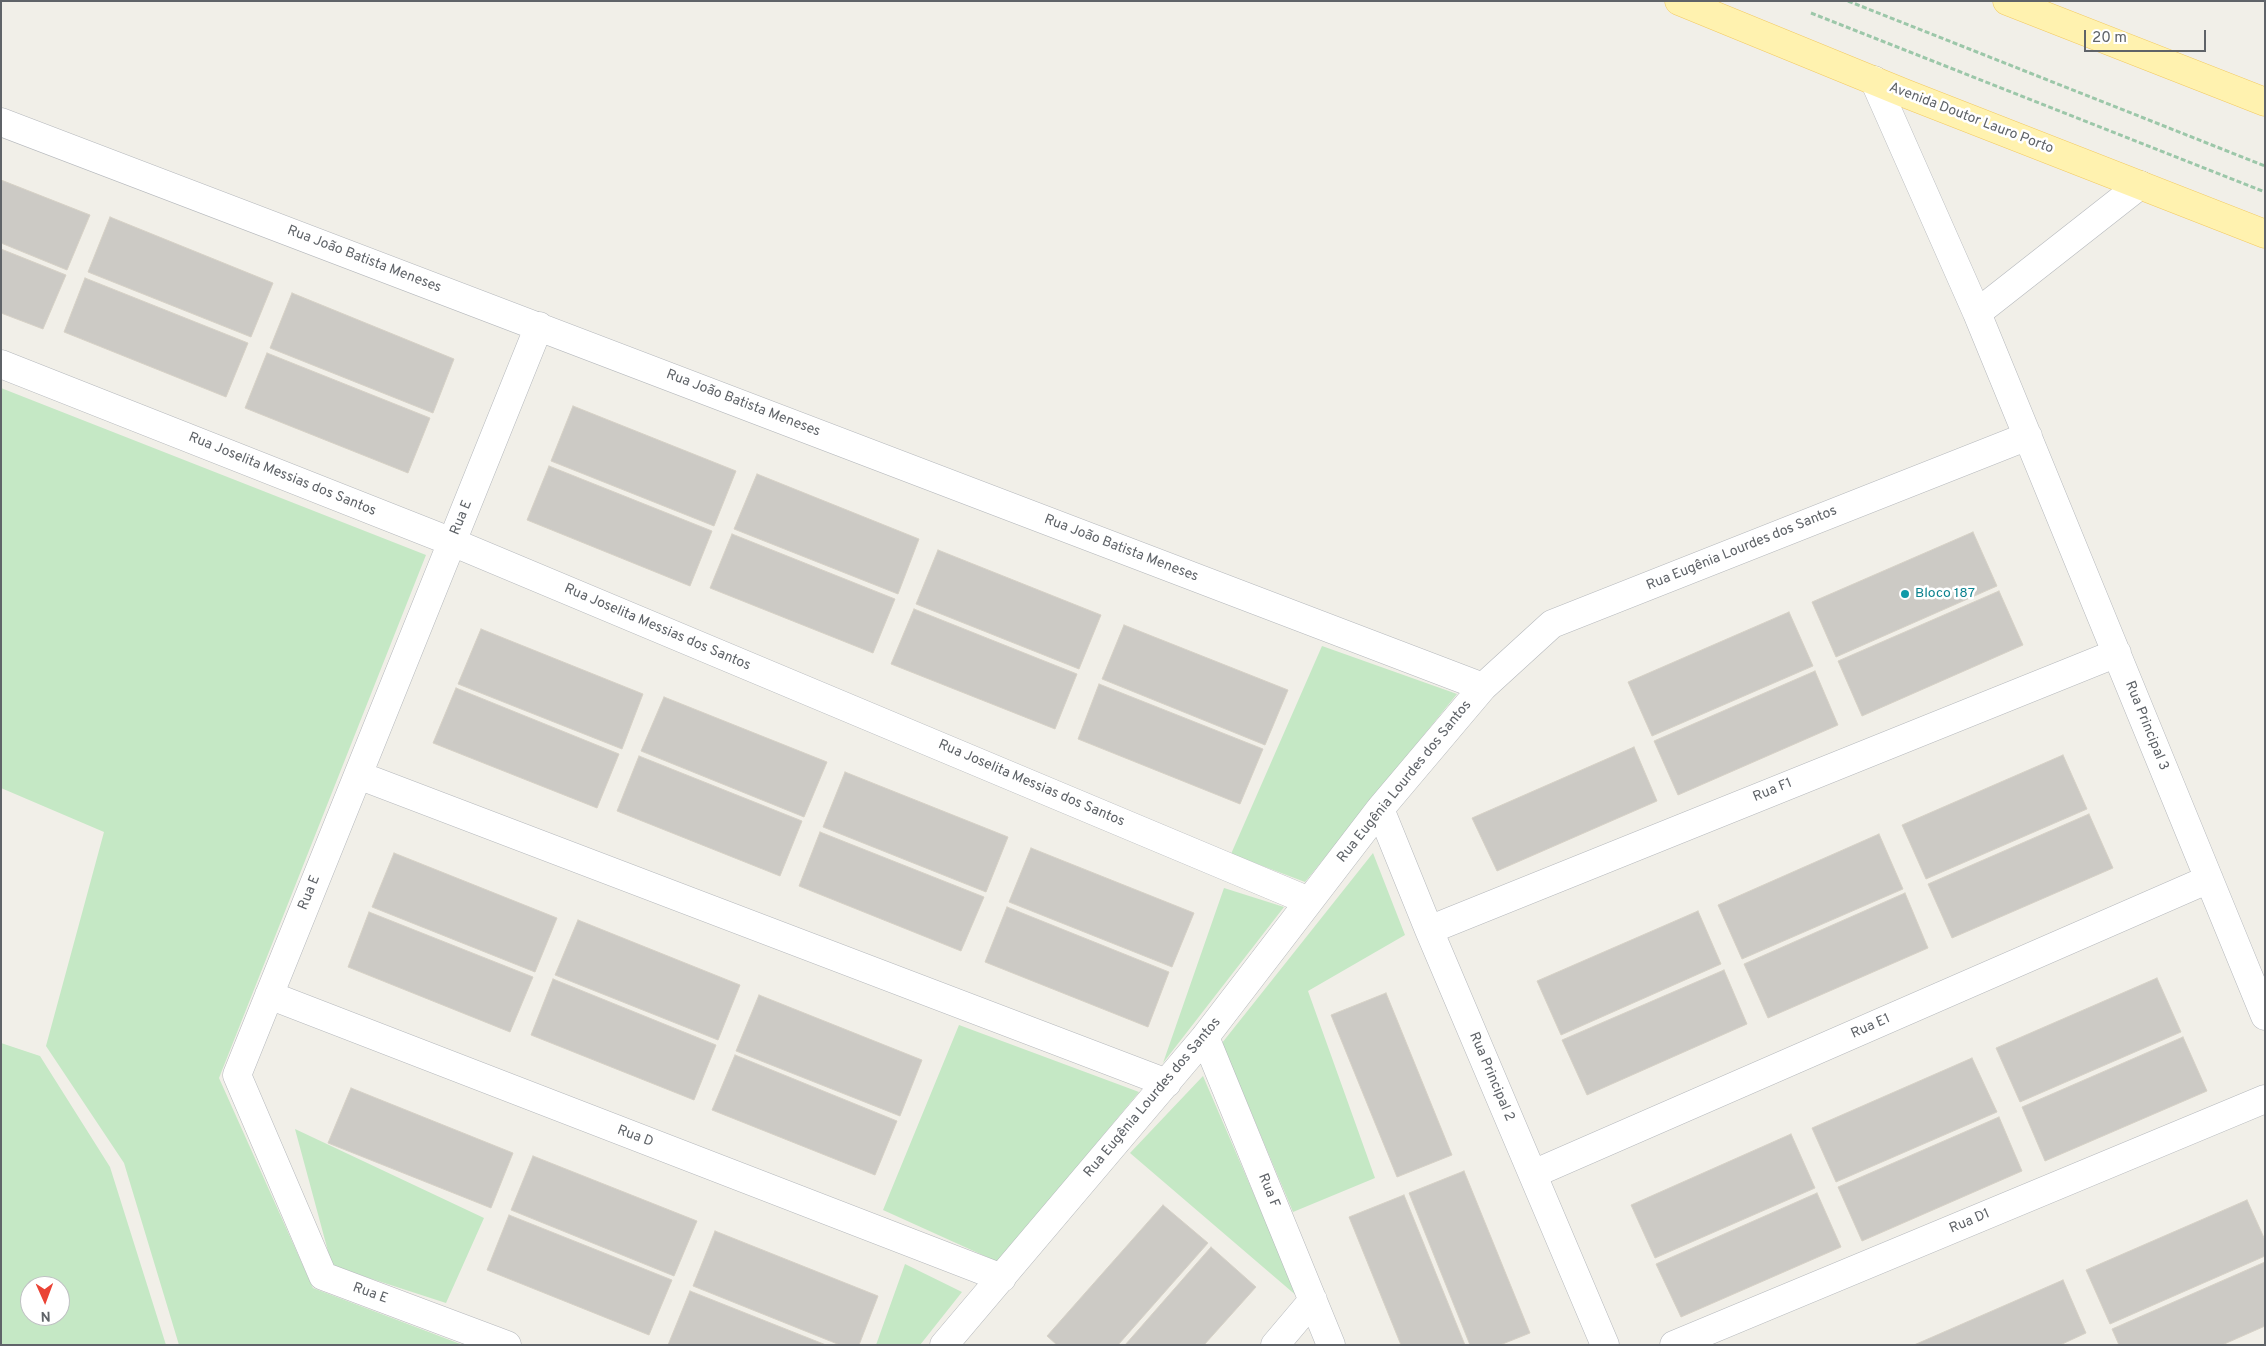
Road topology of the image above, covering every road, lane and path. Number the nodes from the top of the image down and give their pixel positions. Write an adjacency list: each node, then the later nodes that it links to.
1 (1679, 1): 5 (main road, Avenida Doutor Lauro Porto)
2 (1848, 1): 8 (path)
3 (2007, 1): 6 (main road)
4 (1807, 12): 10 (path)
5 (1874, 80): 9 (main road, Avenida Doutor Lauro Porto); 12 (street, Rua Principal 3)
6 (2265, 102)
7 (1, 122): 13 (street, Rua João Batista Meneses)
8 (2265, 166)
9 (2140, 185): 11 (main road, Avenida Doutor Lauro Porto); 12 (street)
10 (2265, 192)
11 (2265, 234)
12 (1978, 313): 15 (street, Rua Principal 3)
13 (539, 326): 16 (street, Rua E); 18 (street, Rua João Batista Meneses)
14 (1, 364): 16 (street, Rua Joselita Messias dos Santos)
15 (2028, 436): 17 (street, Rua Principal 3); 18 (street, Rua Eugênia Lourdes dos Santos)
16 (452, 542): 19 (street, Rua E); 22 (street, Rua Joselita Messias dos Santos)
17 (2117, 653): 21 (street, Rua Principal 3); 23 (street, Rua F1)
18 (1483, 687): 20 (street, Rua Eugênia Lourdes dos Santos)
19 (358, 775): 24 (street, Rua E); 27 (street)
20 (1380, 809): 22 (street, Rua Eugênia Lourdes dos Santos); 23 (street, Rua Principal 2)
21 (2209, 879): 25 (street, Rua Principal 3); 29 (street, Rua E1)
22 (1309, 901): 26 (street, Rua Eugênia Lourdes dos Santos)
23 (1429, 930): 29 (street, Rua Principal 2)
24 (269, 995): 30 (street, Rua D); 32 (street, Rua E)
25 (2265, 1016)
26 (1205, 1037): 27 (street, Rua Eugênia Lourdes dos Santos); 31 (street, Rua F)
27 (1167, 1083): 30 (street, Rua Eugênia Lourdes dos Santos)
28 (2265, 1099): 37 (street, Rua D1)
29 (1533, 1174): 36 (street, Rua Principal 2)
30 (1002, 1278): 33 (street, Rua Eugênia Lourdes dos Santos)
31 (1313, 1300): 34 (street); 35 (street, Rua F)
32 (507, 1345)
33 (944, 1345)
34 (1275, 1345)
35 (1332, 1345)
36 (1605, 1345)
37 (1674, 1345)

